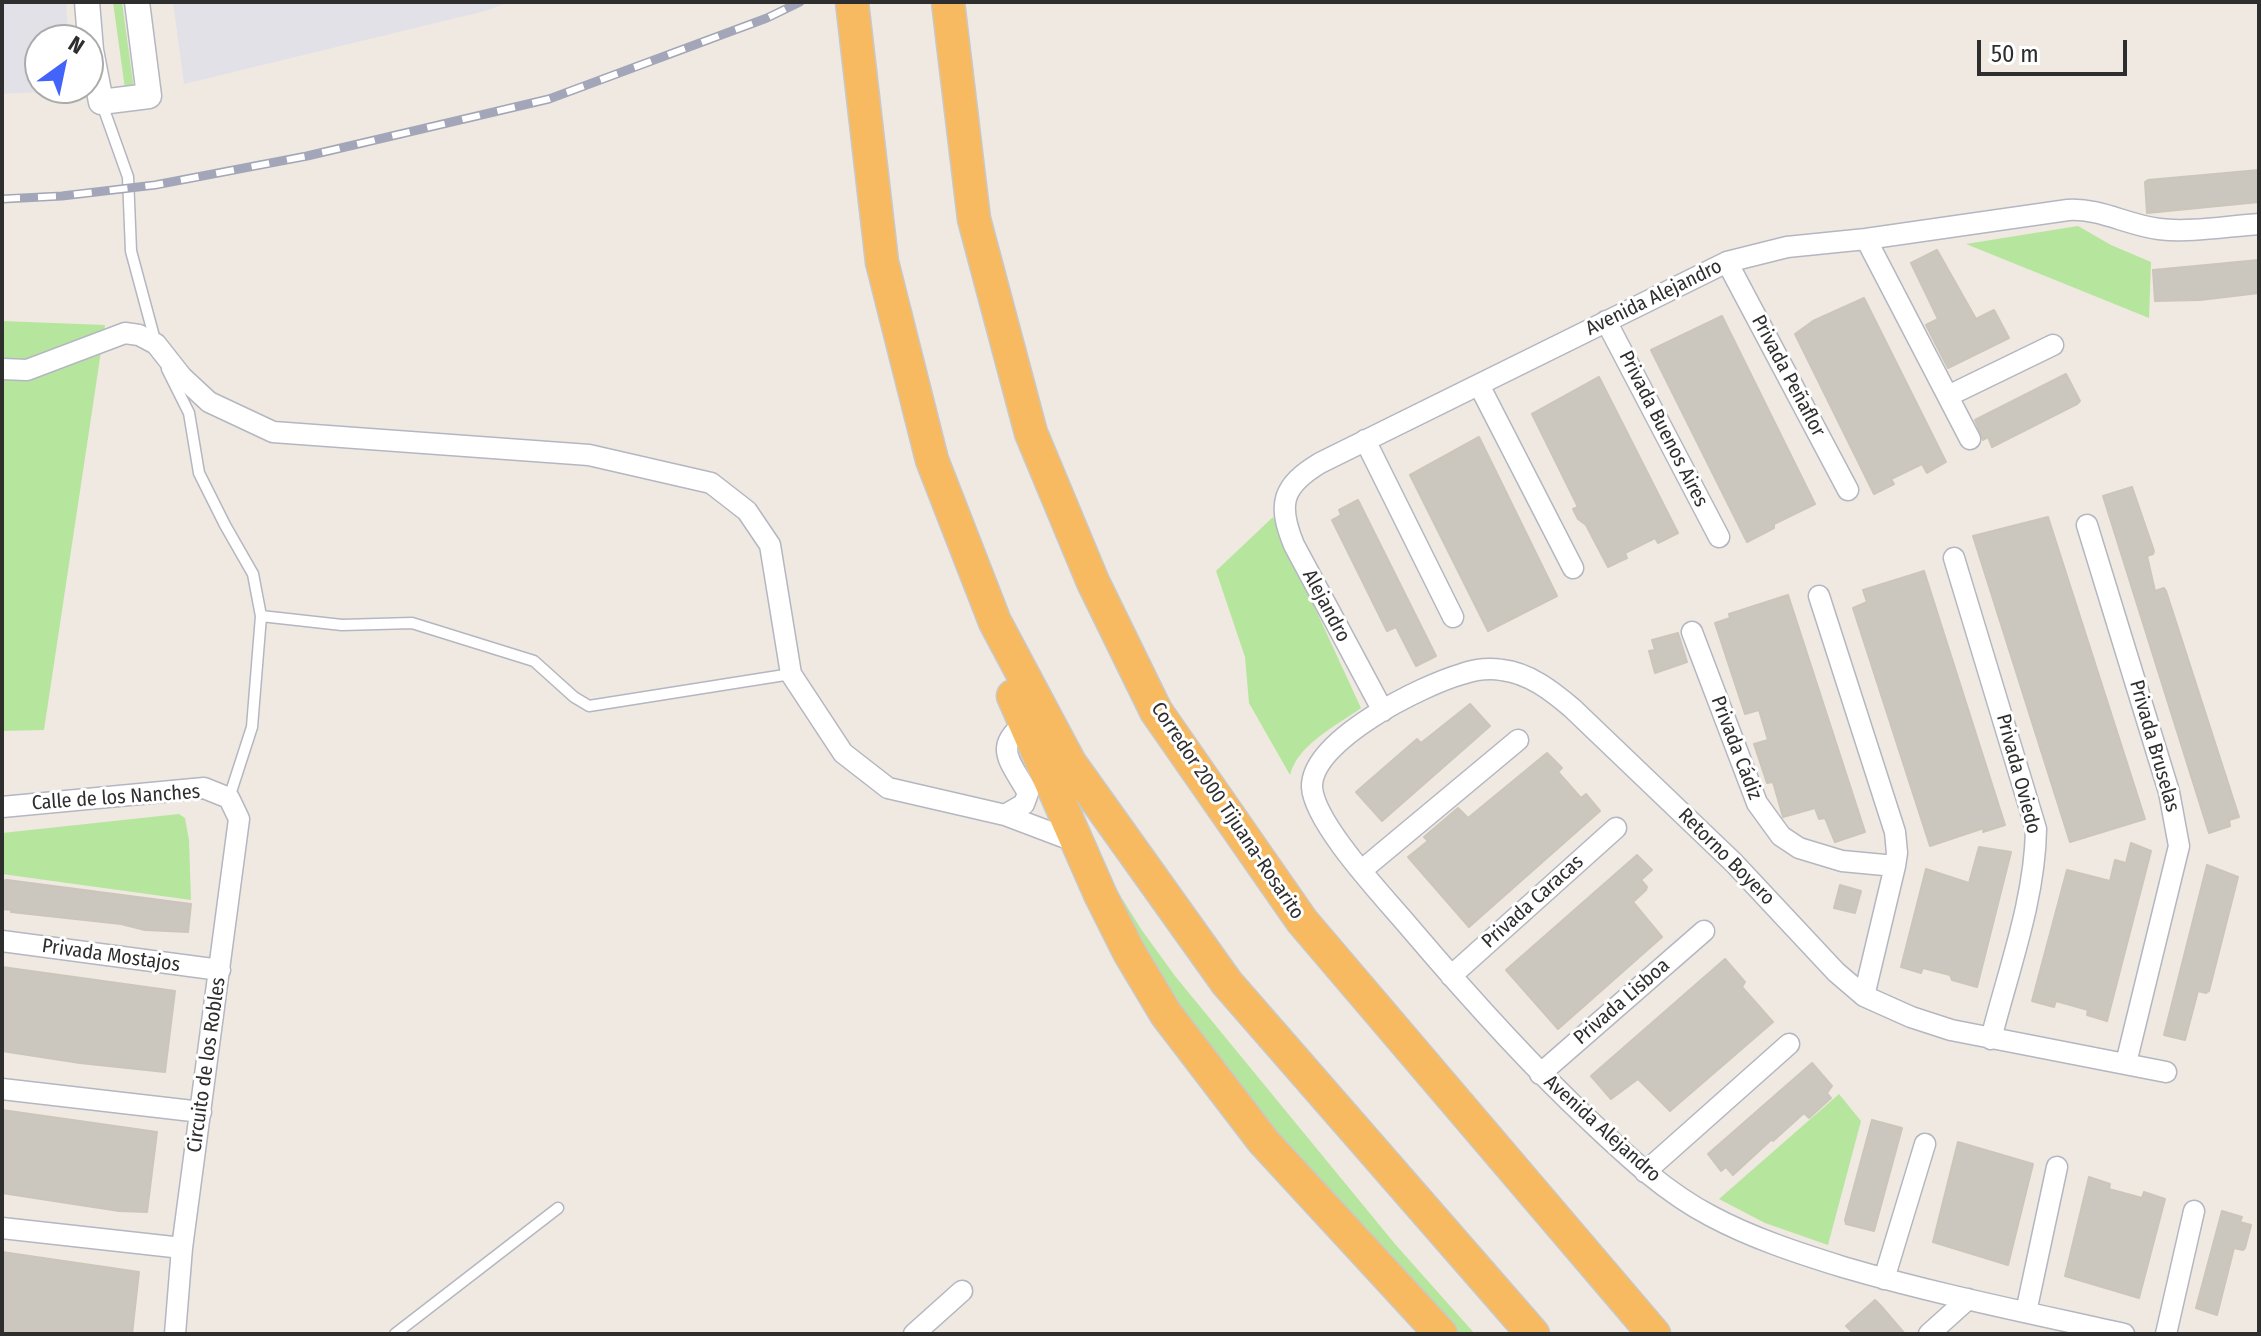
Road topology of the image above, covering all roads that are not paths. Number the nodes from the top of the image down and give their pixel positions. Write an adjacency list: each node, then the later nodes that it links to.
1 (87, 2): 5 (street)
2 (137, 2): 6 (street)
3 (948, 2): 69 (highway, Corredor 2000 Tijuana-Rosarito)
4 (853, 14): 31 (highway)
5 (89, 24)
6 (104, 102)
7 (102, 104): 12 (lane)
8 (2259, 224): 9 (street, Avenida Alejandro)
9 (1866, 239): 10 (street, Avenida Alejandro); 16 (street)
10 (1727, 262): 11 (street, Avenida Alejandro); 19 (street, Privada Peñaflor)
11 (1606, 321): 15 (street, Avenida Alejandro); 22 (street, Privada Buenos Aires)
12 (156, 344): 14 (street); 26 (lane); 29 (street)
13 (2053, 345): 16 (street)
14 (2, 369)
15 (1479, 385): 18 (street, Avenida Alejandro); 24 (street)
16 (1948, 396): 17 (street)
17 (1970, 439)
18 (1365, 440): 20 (street, Avenida Alejandro); 27 (street)
19 (1848, 490)
20 (1285, 496): 30 (street, Alejandro)
21 (2087, 525): 48 (street, Privada Bruselas)
22 (1719, 537)
23 (1954, 558): 46 (street, Privada Oviedo)
24 (1573, 568)
25 (1819, 596): 39 (street)
26 (261, 616): 29 (lane); 34 (lane)
27 (1453, 617)
28 (1692, 632): 39 (street, Privada Cádiz)
29 (791, 674): 36 (street)
30 (1383, 711): 33 (street, Retorno Boyero); 45 (street, Retorno Boyero)
31 (1033, 717): 36 (street); 38 (highway); 68 (highway)
32 (1518, 740): 40 (street)
33 (1318, 766): 40 (street, Avenida Alejandro)
34 (229, 798): 35 (street, Calle de los Nanches); 43 (street, Circuito de los Robles)
35 (2, 807)
36 (1005, 815): 38 (street)
37 (1616, 828): 44 (street, Privada Caracas)
38 (1079, 843): 67 (highway)
39 (1895, 866): 45 (street)
40 (1362, 870): 44 (street, Avenida Alejandro)
41 (1704, 931): 50 (street, Privada Lisboa)
42 (2, 941): 43 (street, Privada Mostajos)
43 (220, 970): 52 (street, Circuito de los Robles)
44 (1451, 976): 50 (street, Avenida Alejandro)
45 (1864, 996): 46 (street, Retorno Boyero)
46 (1991, 1039): 48 (street, Retorno Boyero)
47 (1789, 1044): 55 (street)
48 (2126, 1063): 49 (street, Retorno Boyero)
49 (2166, 1072)
50 (1540, 1074): 55 (street, Avenida Alejandro)
51 (2, 1089): 52 (street)
52 (201, 1112): 59 (street, Circuito de los Robles)
53 (1925, 1144): 60 (street)
54 (2057, 1167): 63 (street)
55 (1645, 1172): 60 (street, Avenida Alejandro)
56 (558, 1208): 65 (lane)
57 (2194, 1211): 72 (street)
58 (2, 1228): 59 (street)
59 (182, 1248): 64 (street, Circuito de los Robles)
60 (1884, 1279): 62 (street, Avenida Alejandro)
61 (962, 1291): 66 (street)
62 (1968, 1299): 63 (street, Avenida Alejandro); 70 (street)
63 (2026, 1312): 71 (street, Avenida Alejandro)
64 (175, 1334)
65 (395, 1334)
66 (914, 1334)
67 (1441, 1334)
68 (1533, 1334)
69 (1654, 1334)
70 (1929, 1334)
71 (2124, 1334)
72 (2166, 1334)

